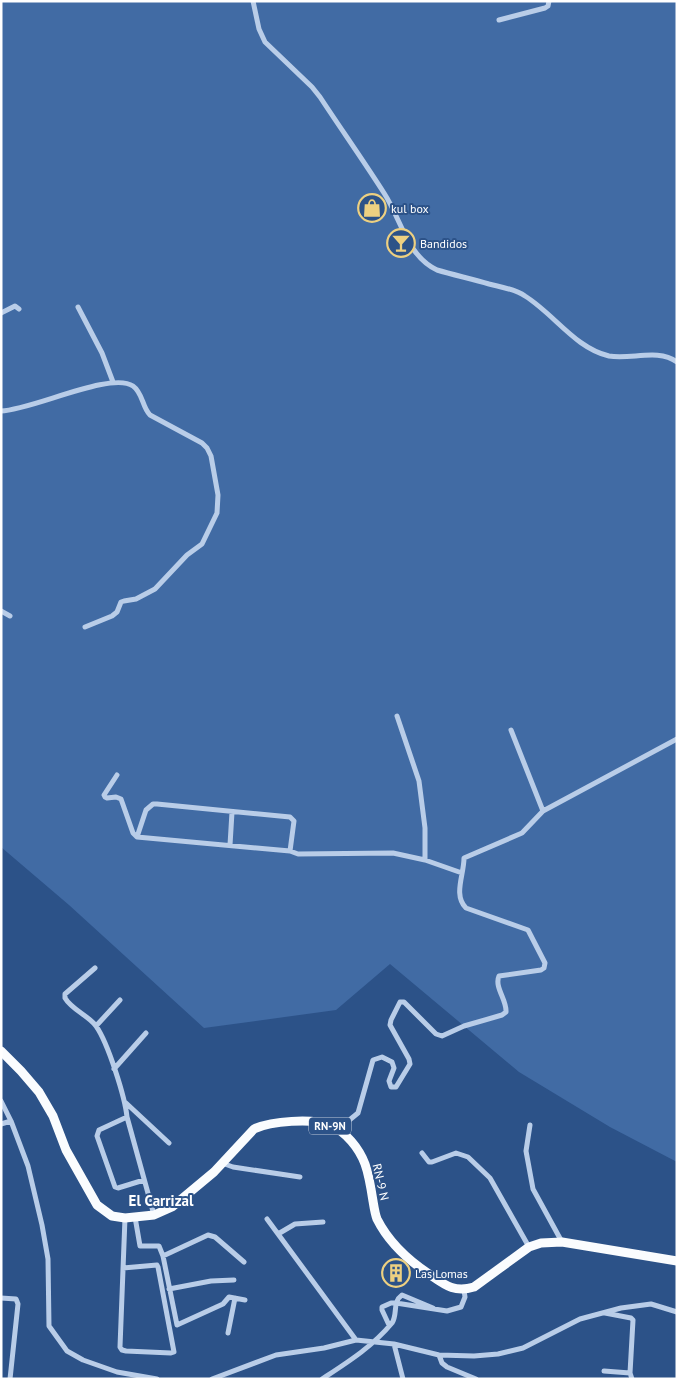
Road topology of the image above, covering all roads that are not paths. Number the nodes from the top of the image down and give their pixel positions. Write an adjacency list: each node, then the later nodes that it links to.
1 (253, 1): 7 (street)
2 (549, 1): 3 (street)
3 (499, 20)
4 (78, 307): 8 (street)
5 (19, 309): 6 (street)
6 (1, 313)
7 (677, 362)
8 (113, 382): 9 (street); 12 (street)
9 (1, 411)
10 (1, 611): 11 (street)
11 (10, 616)
12 (85, 627)
13 (398, 716): 22 (street)
14 (511, 730): 17 (street)
15 (677, 739): 17 (street)
16 (117, 775): 19 (street)
17 (543, 811): 23 (street)
18 (232, 812): 19 (street); 20 (street); 21 (street)
19 (137, 837): 20 (street)
20 (230, 845): 21 (street)
21 (290, 851): 22 (street)
22 (426, 860): 23 (street)
23 (462, 873): 35 (street)
24 (95, 968): 26 (street)
25 (120, 1000): 26 (street)
26 (96, 1026): 29 (street)
27 (146, 1033): 29 (street)
28 (1, 1051): 44 (main road, RN-9 N / RN-9N)
29 (114, 1068): 31 (street)
30 (1, 1101): 33 (street)
31 (126, 1103): 32 (street); 37 (street)
32 (127, 1117): 41 (street); 41 (street)
33 (11, 1121): 34 (street); 73 (street)
34 (1, 1124)
35 (330, 1125): 39 (main road, RN-9 N / RN-9N); 56 (main road, RN-9 N / RN-9N)
36 (530, 1125): 48 (street)
37 (170, 1143)
38 (422, 1154): 49 (street)
39 (222, 1163): 40 (street); 42 (main road, RN-9 N / RN-9N)
40 (300, 1178)
41 (144, 1180): 42 (street)
42 (154, 1215): 43 (main road, RN-9 N / RN-9N)
43 (135, 1217): 44 (main road, RN-9 N / RN-9N); 50 (street)
44 (125, 1218): 53 (street)
45 (267, 1219): 47 (street)
46 (323, 1222): 47 (street)
47 (278, 1234): 66 (street)
48 (562, 1242): 49 (main road); 51 (main road)
49 (529, 1248): 56 (main road)
50 (163, 1256): 52 (street); 55 (street)
51 (677, 1261)
52 (244, 1262)
53 (123, 1268): 53 (street)
54 (234, 1280): 55 (street)
55 (169, 1290): 58 (street)
56 (464, 1290): 61 (street)
57 (1, 1298): 72 (street)
58 (235, 1298): 59 (street); 65 (street)
59 (245, 1300)
60 (396, 1303): 61 (street); 61 (street); 64 (street); 64 (street)
61 (433, 1308)
62 (601, 1312): 63 (street); 69 (street); 71 (street)
63 (677, 1312)
64 (389, 1325): 67 (street)
65 (228, 1333)
66 (356, 1340): 67 (street); 74 (street)
67 (375, 1342): 68 (street); 75 (street)
68 (394, 1344): 69 (street); 76 (street)
69 (439, 1355): 77 (street)
70 (604, 1371): 71 (street)
71 (630, 1373): 78 (street)
72 (10, 1379)
73 (157, 1379)
74 (212, 1379)
75 (322, 1379)
76 (403, 1379)
77 (476, 1379)
78 (632, 1379)

